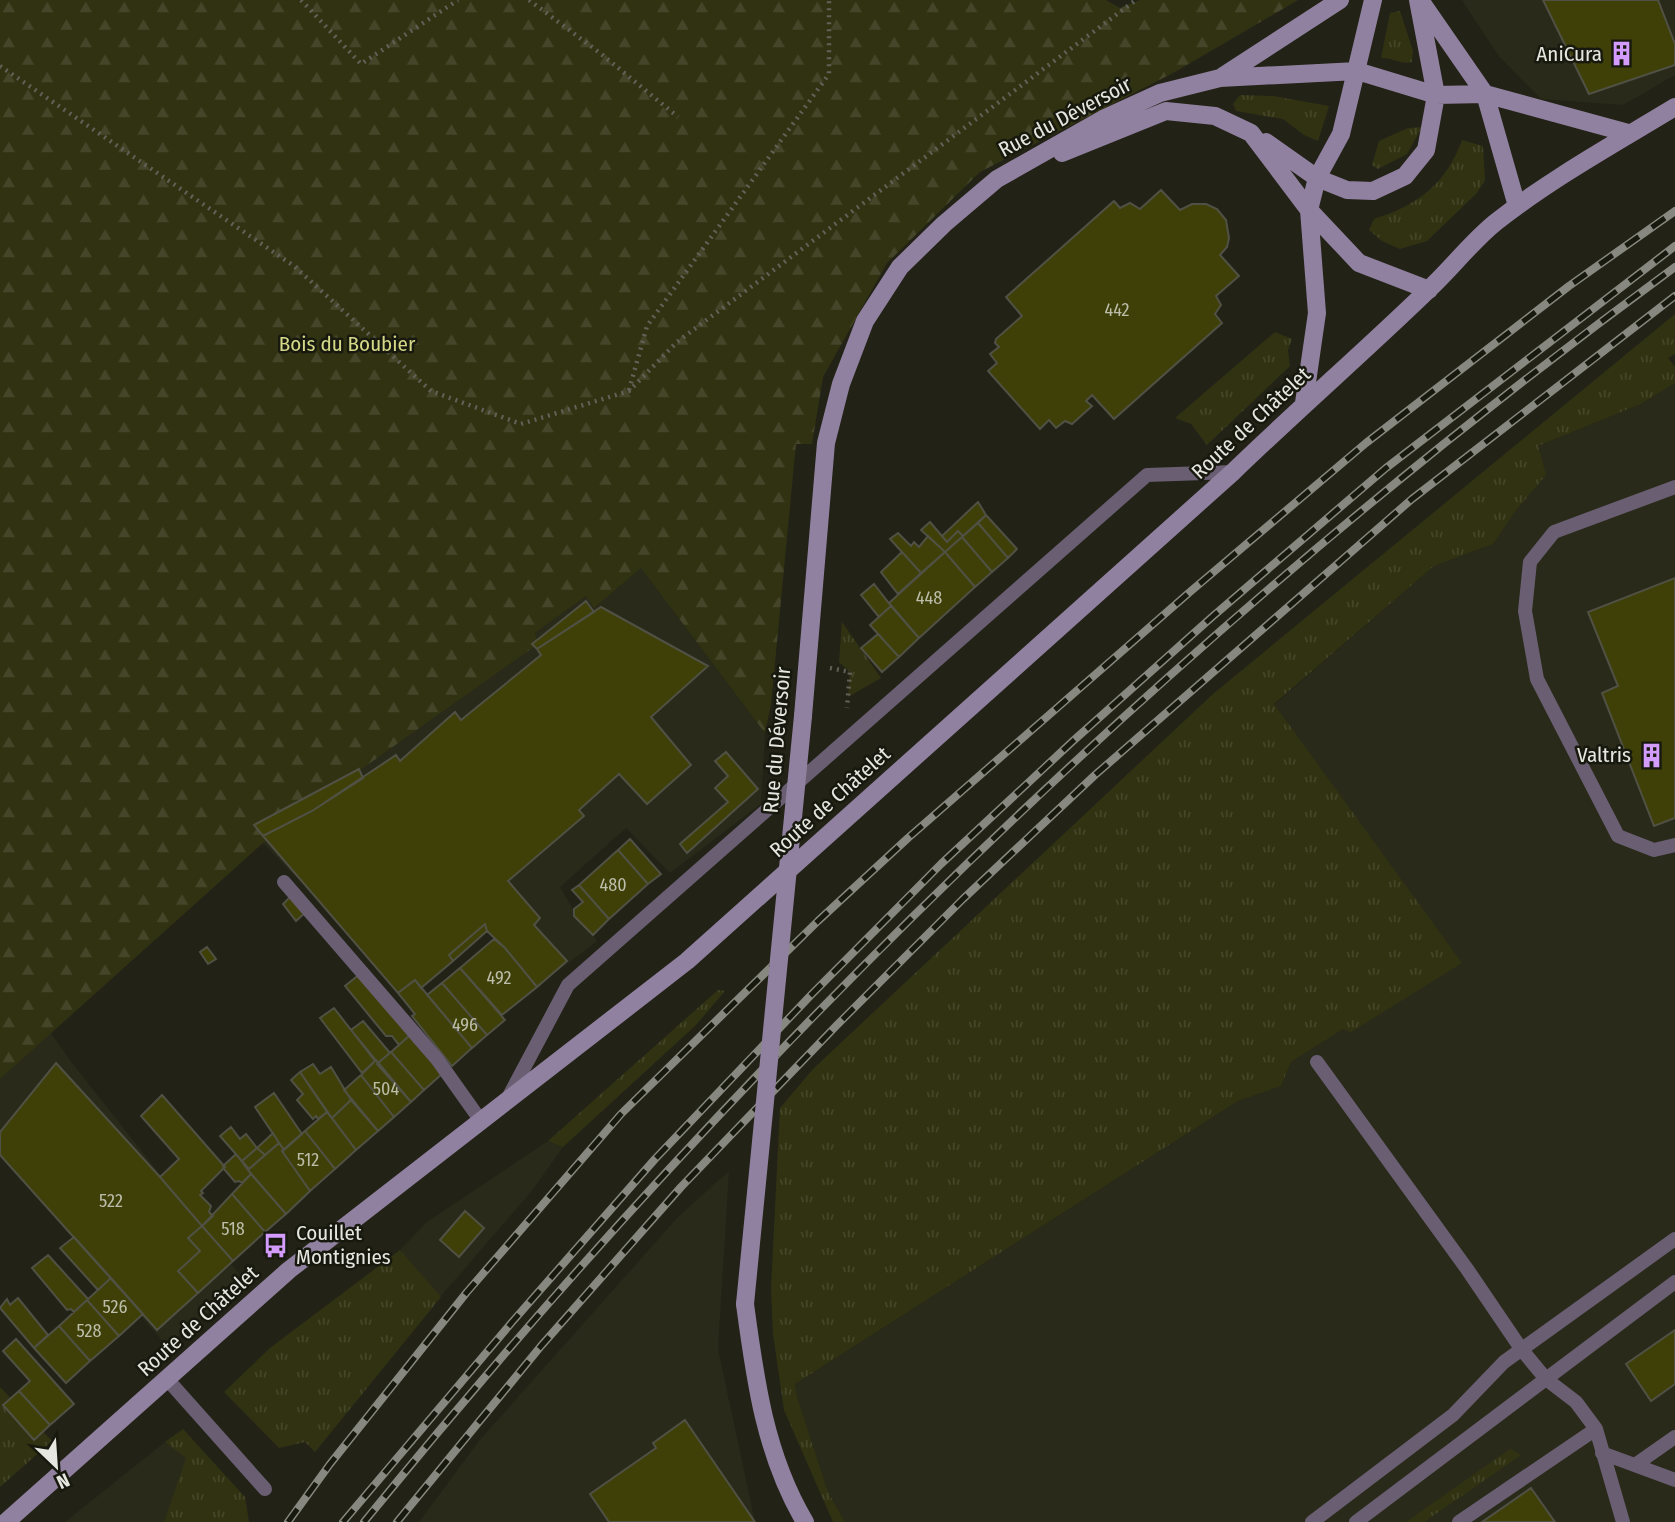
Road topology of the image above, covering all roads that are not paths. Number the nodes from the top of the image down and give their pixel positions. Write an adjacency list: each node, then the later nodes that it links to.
1 (1340, 0): 5 (main road)
2 (1373, 0): 4 (main road)
3 (1419, 0): 6 (main road); 7 (main road)
4 (1357, 71): 5 (main road, Rue du Déversoir); 7 (main road, Rue du Déversoir); 11 (main road)
5 (1220, 78): 12 (main road, Rue du Déversoir)
6 (1485, 94): 7 (main road, Rue du Déversoir); 10 (main road, Rue du Déversoir); 13 (main road)
7 (1436, 95): 11 (main road)
8 (1675, 107): 10 (main road, Route de Châtelet)
9 (1251, 132): 11 (main road); 12 (main road, Rue du Déversoir); 14 (main road, Rue du Déversoir)
10 (1628, 133): 13 (main road, Route de Châtelet)
11 (1317, 178): 14 (main road)
12 (997, 179): 36 (main road, Rue du Déversoir, bridge)
13 (1517, 206): 15 (main road, Route de Châtelet)
14 (1309, 210): 15 (main road, Rue du Déversoir); 16 (main road)
15 (1429, 290): 16 (main road, Route de Châtelet)
16 (1304, 403): 17 (main road, Route de Châtelet)
17 (1233, 472): 22 (main road, Route de Châtelet); 22 (lane)
18 (1675, 487): 19 (lane)
19 (1675, 845)
20 (285, 882): 23 (lane)
21 (1317, 1062): 26 (lane)
22 (506, 1101): 23 (main road, Route de Châtelet)
23 (481, 1121): 27 (main road, Route de Châtelet)
24 (1675, 1239): 26 (lane)
25 (1675, 1282): 28 (lane)
26 (1522, 1350): 28 (lane); 37 (lane)
27 (167, 1379): 34 (lane); 35 (main road, Route de Châtelet)
28 (1546, 1379): 29 (lane); 38 (lane)
29 (1596, 1429): 31 (lane); 39 (lane)
30 (1675, 1437): 32 (lane)
31 (1602, 1453): 32 (lane); 40 (lane)
32 (1634, 1465): 33 (lane)
33 (1675, 1480)
34 (265, 1489)
35 (6, 1522)
36 (805, 1522)
37 (1312, 1522)
38 (1356, 1522)
39 (1459, 1522)
40 (1623, 1522)

